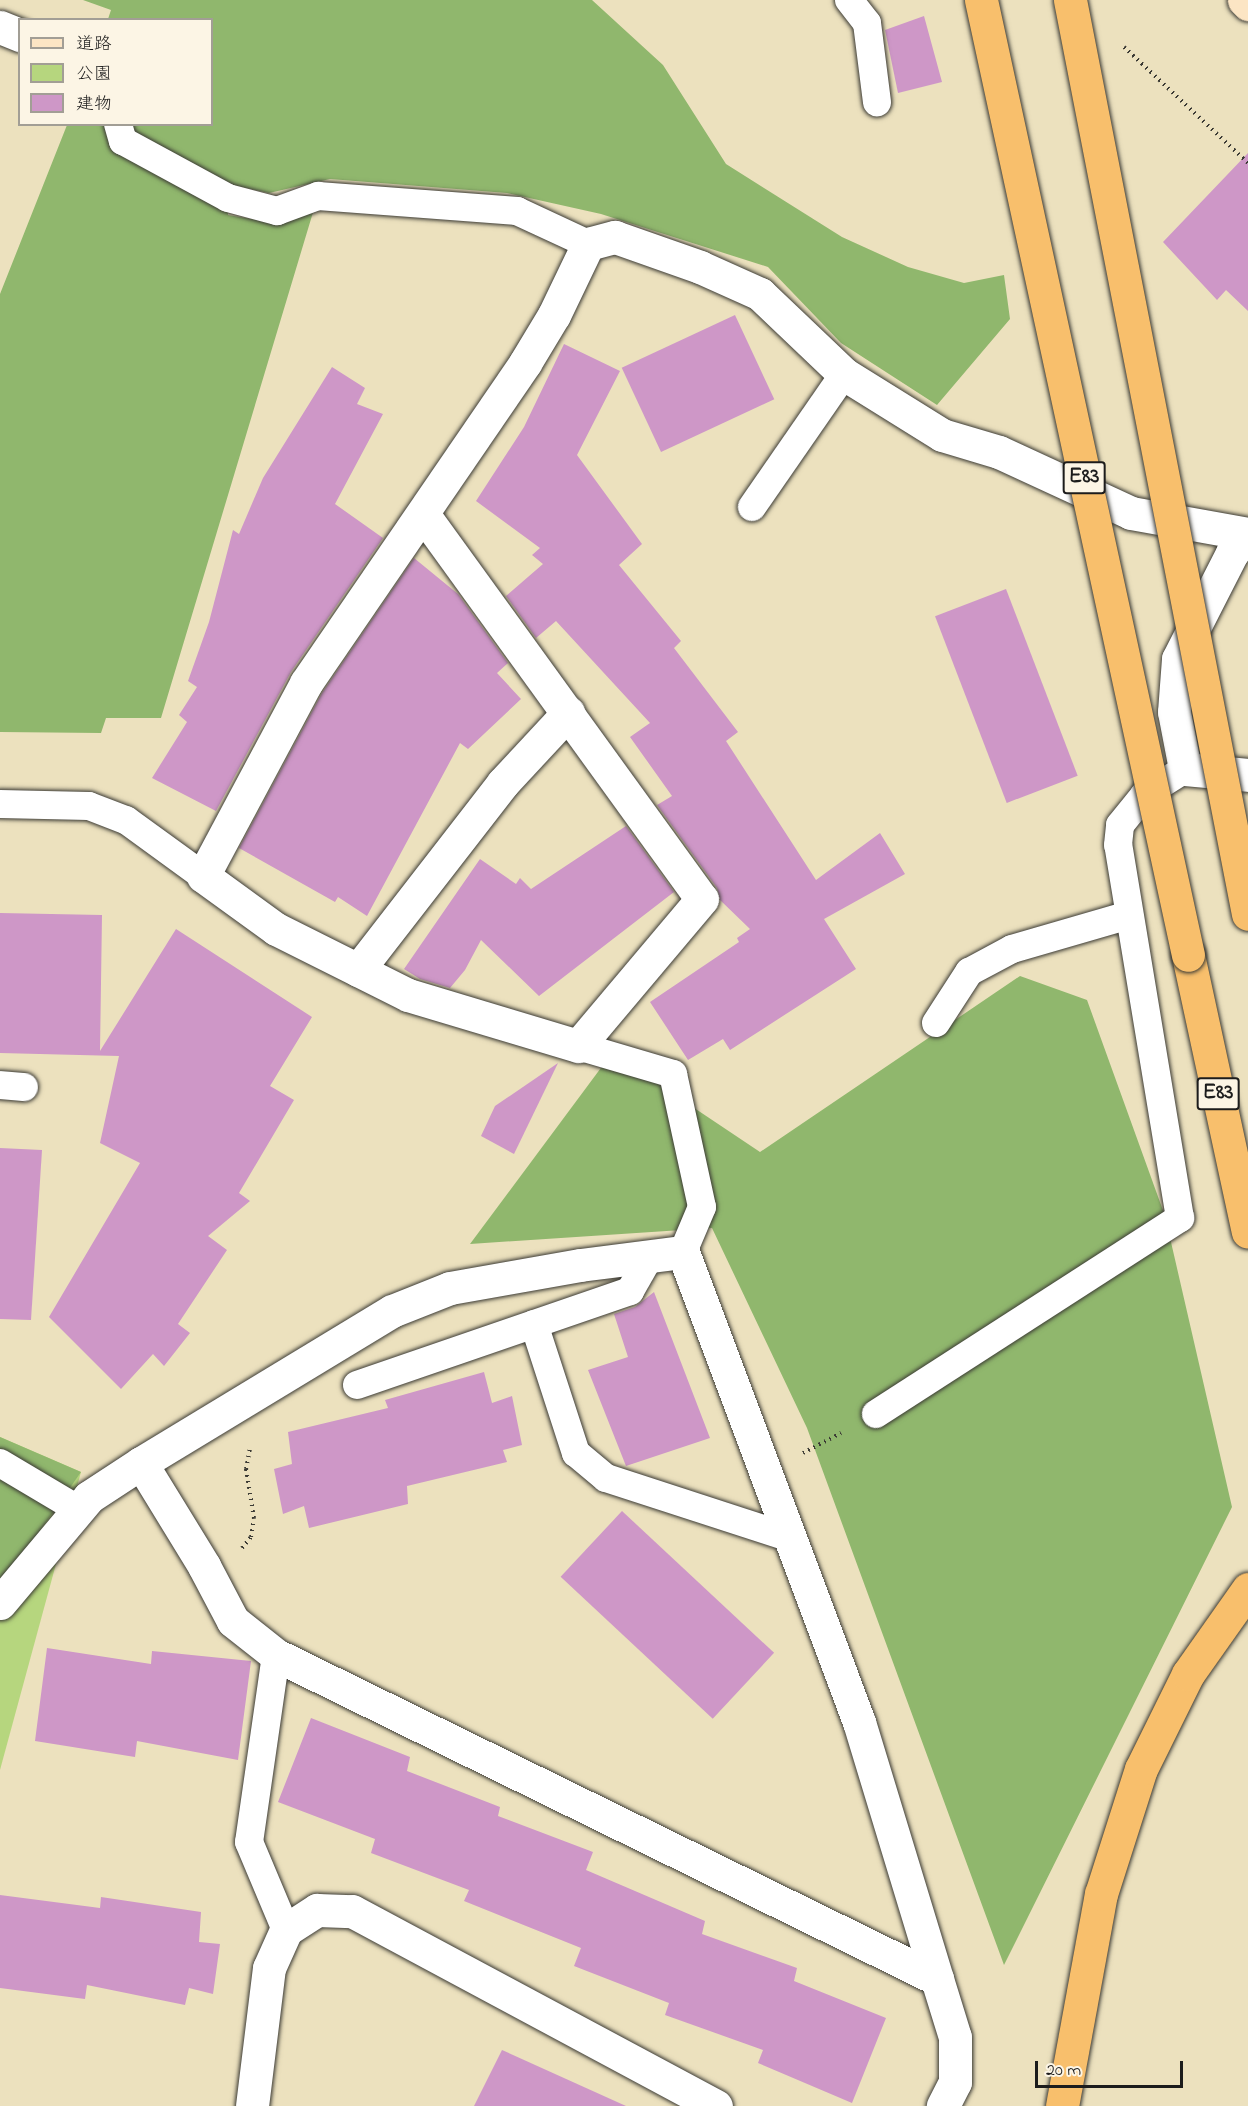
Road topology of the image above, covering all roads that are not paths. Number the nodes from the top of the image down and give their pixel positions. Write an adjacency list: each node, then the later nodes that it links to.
1 (849, 0): 8 (lane)
2 (981, 0): 25 (highway, E83, bridge)
3 (1070, 0): 20 (highway, bridge)
4 (1244, 0): 5 (street)
5 (1248, 4)
6 (0, 27): 7 (street)
7 (18, 33)
8 (877, 102)
9 (119, 126): 10 (lane)
10 (588, 244): 11 (street); 13 (street)
11 (844, 374): 12 (lane); 14 (street)
12 (752, 507)
13 (423, 514): 15 (street); 19 (street)
14 (1248, 534): 16 (street)
15 (567, 713): 22 (street); 24 (street)
16 (1185, 769): 17 (street); 21 (lane)
17 (1248, 775)
18 (0, 804): 19 (lane)
19 (203, 876): 22 (street)
20 (1248, 914)
21 (1129, 915): 23 (lane); 30 (lane)
22 (358, 970): 24 (street)
23 (936, 1023)
24 (578, 1046): 26 (lane)
25 (1248, 1232)
26 (684, 1252): 27 (street); 34 (street)
27 (650, 1256): 28 (lane); 32 (street)
28 (534, 1324): 29 (lane); 34 (lane)
29 (357, 1385)
30 (876, 1414)
31 (0, 1462): 33 (lane)
32 (141, 1463): 33 (street); 37 (street)
33 (79, 1510): 36 (street)
34 (791, 1538): 39 (street)
35 (1248, 1589): 43 (highway)
36 (0, 1603)
37 (276, 1655): 38 (lane); 39 (street)
38 (286, 1930): 40 (street); 41 (street)
39 (937, 1979): 42 (street)
40 (252, 2106)
41 (716, 2106)
42 (943, 2106)
43 (1062, 2106)

